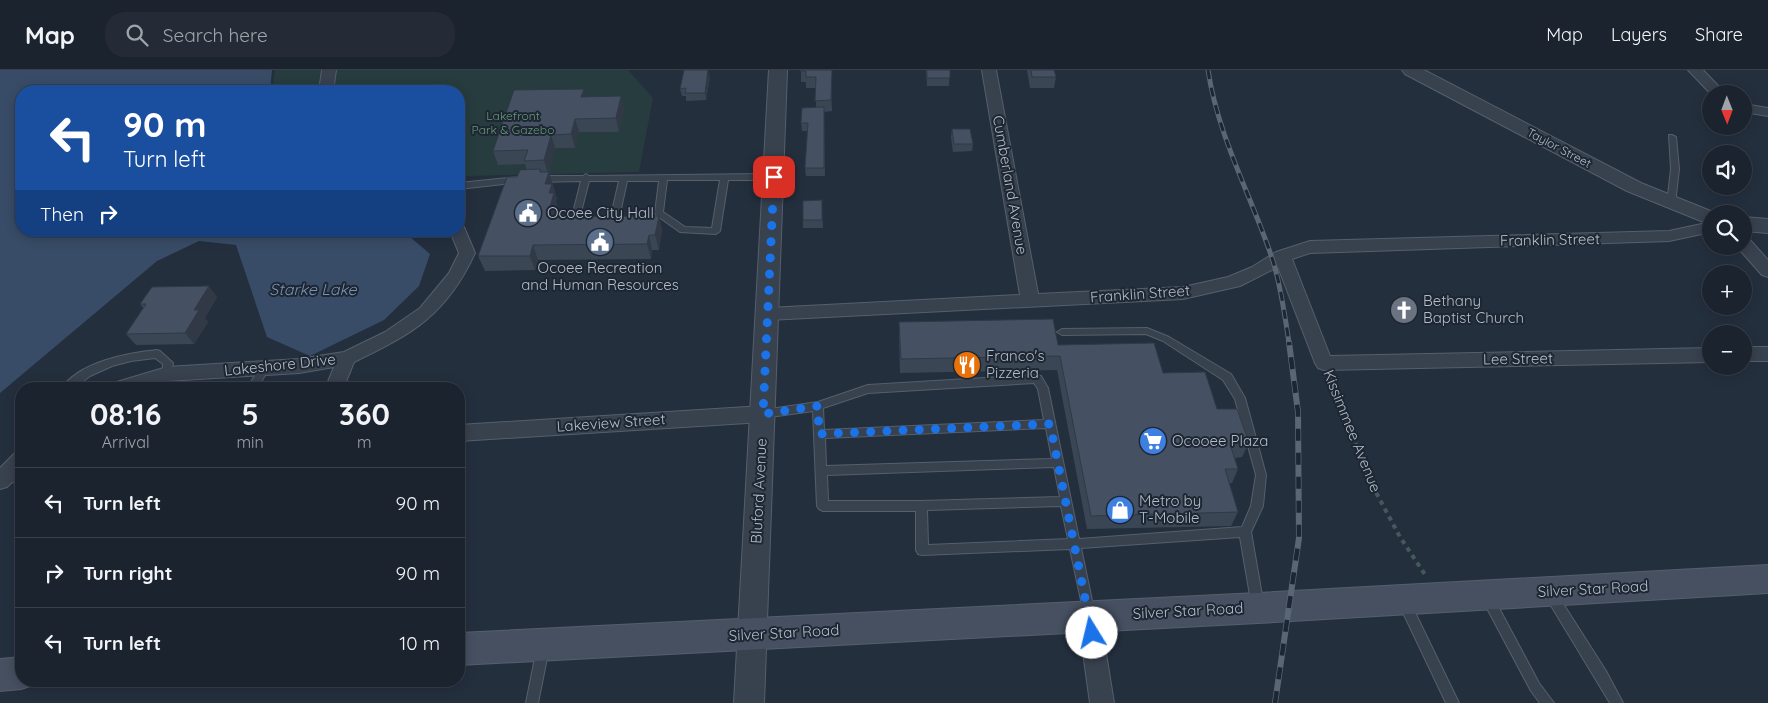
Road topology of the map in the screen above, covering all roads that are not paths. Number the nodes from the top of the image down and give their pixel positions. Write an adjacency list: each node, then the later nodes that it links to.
1 (329, 70): 6 (street)
2 (778, 70): 12 (street, Bluford Avenue)
3 (989, 70): 26 (street, Cumberland Avenue)
4 (1411, 70): 17 (street, Taylor Street)
5 (1695, 70): 7 (street)
6 (327, 85)
7 (1710, 85)
8 (1752, 109): 9 (street)
9 (1768, 112)
10 (1672, 138): 17 (lane)
11 (586, 177): 13 (lane); 13 (lane); 16 (lane)
12 (774, 177): 14 (lane); 27 (street, Bluford Avenue)
13 (624, 178): 15 (lane)
14 (724, 178): 15 (lane); 15 (lane)
15 (663, 179)
16 (465, 185)
17 (1671, 204): 18 (street, Taylor Street)
18 (1702, 215)
19 (1752, 225): 20 (street)
20 (1768, 226)
21 (1702, 229): 24 (street, Franklin Street)
22 (460, 237): 32 (street, Lakeshore Drive)
23 (1752, 253): 25 (street)
24 (1282, 256): 26 (street, Franklin Street); 33 (street, Kissimmee Avenue)
25 (1768, 271)
26 (1030, 300): 27 (street, Franklin Street)
27 (768, 314): 41 (street, Bluford Avenue)
28 (1062, 332): 51 (lane)
29 (1752, 354): 30 (street)
30 (1768, 354)
31 (1702, 355): 33 (street, Lee Street)
32 (347, 358): 34 (street, Lakeshore Drive); 39 (street)
33 (1324, 364)
34 (264, 368): 35 (street, Lakeshore Drive); 38 (lane)
35 (167, 374): 36 (lane); 37 (street, Lakeshore Drive)
36 (74, 382)
37 (140, 382)
38 (256, 382)
39 (337, 382)
40 (818, 406): 41 (lane); 42 (lane); 44 (lane)
41 (763, 414): 43 (street, Lakeview Street); 59 (street, Bluford Avenue)
42 (1050, 424): 44 (lane); 45 (lane)
43 (465, 433)
44 (819, 434): 47 (lane)
45 (1058, 463): 47 (lane); 49 (lane)
46 (15, 469): 48 (street)
47 (821, 471): 50 (lane)
48 (8, 480)
49 (1066, 500): 50 (lane); 52 (lane)
50 (921, 506): 52 (lane)
51 (1245, 532): 52 (lane); 57 (lane)
52 (1074, 544): 58 (lane)
53 (1768, 579): 54 (main road, Silver Star Road)
54 (1549, 591): 55 (main road, Silver Star Road); 69 (lane)
55 (1485, 594): 56 (main road, Silver Star Road); 68 (lane)
56 (1403, 599): 57 (main road, Silver Star Road); 67 (lane)
57 (1258, 608): 58 (main road, Silver Star Road)
58 (1089, 616): 59 (main road, Silver Star Road); 66 (street)
59 (753, 634): 60 (main road, Silver Star Road); 65 (street, Bluford Avenue)
60 (544, 645): 61 (main road, Silver Star Road); 64 (lane)
61 (465, 649)
62 (15, 674): 63 (main road)
63 (0, 675)
64 (532, 703)
65 (749, 703)
66 (1102, 703)
67 (1453, 703)
68 (1548, 703)
69 (1617, 703)

